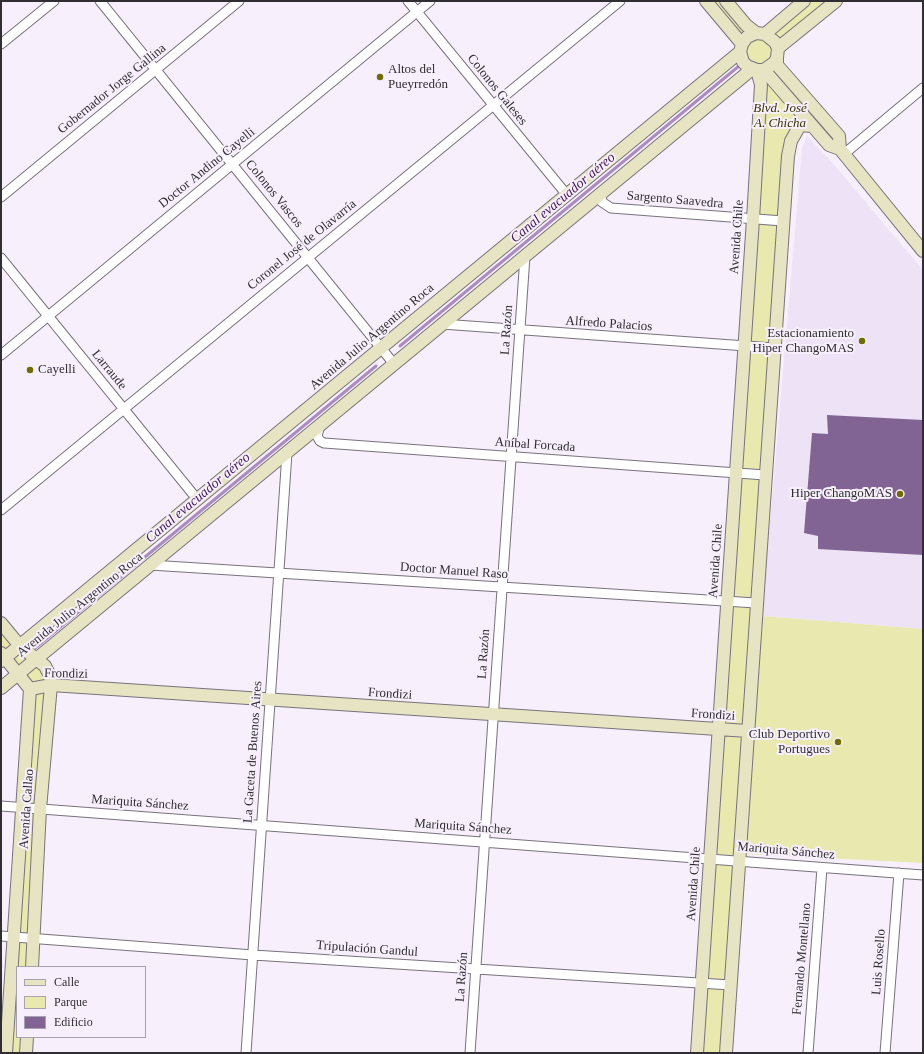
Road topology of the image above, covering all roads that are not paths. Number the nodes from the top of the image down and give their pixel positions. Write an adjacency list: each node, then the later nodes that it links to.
1 (54, 1): 13 (street)
2 (100, 1): 16 (street, Colonos Vascos)
3 (239, 1): 16 (street, Gobernador Jorge Gallina)
4 (408, 1): 11 (street, Colonos Galeses)
5 (430, 1): 11 (street, Doctor Andino Cayelli)
6 (620, 1): 19 (street, Coronel José de Olavarría)
7 (706, 1): 14 (main road)
8 (726, 1): 12 (main road)
9 (804, 1): 12 (main road, Avenida Julio Argentino Roca)
10 (836, 1): 15 (main road, Avenida Julio Argentino Roca)
11 (417, 12): 19 (street, Colonos Galeses); 22 (street, Doctor Andino Cayelli)
12 (761, 33): 14 (main road, Avenida Julio Argentino Roca); 15 (main road)
13 (1, 44)
14 (741, 48): 17 (main road); 24 (main road, Avenida Julio Argentino Roca)
15 (777, 53): 17 (main road, Avenida Julio Argentino Roca); 21 (main road)
16 (156, 70): 22 (street, Colonos Vascos); 25 (street, Gobernador Jorge Gallina)
17 (757, 70): 20 (main road); 23 (main road, Avenida Julio Argentino Roca); 26 (main road, Avenida Chile)
18 (923, 88): 21 (street)
19 (493, 105): 24 (street, Colonos Galeses); 30 (street, Coronel José de Olavarría)
20 (812, 126): 21 (main road); 27 (main road)
21 (842, 152): 28 (main road)
22 (232, 164): 30 (street, Colonos Vascos); 32 (street, Doctor Andino Cayelli)
23 (603, 192): 26 (street, Sargento Saavedra); 29 (main road, Avenida Julio Argentino Roca)
24 (567, 195): 36 (main road, Avenida Julio Argentino Roca)
25 (1, 197)
26 (753, 219): 27 (street, Sargento Saavedra); 35 (main road, Avenida Chile)
27 (783, 221): 37 (main road)
28 (922, 247)
29 (525, 256): 33 (main road, Avenida Julio Argentino Roca); 34 (street, La Razón)
30 (308, 257): 36 (street, Colonos Vascos); 40 (street, Coronel José de Olavarría)
31 (1, 258): 32 (street, Larraude)
32 (48, 316): 38 (street, Doctor Andino Cayelli); 40 (street, Larraude)
33 (442, 324): 34 (street, Alfredo Palacios); 39 (main road, Avenida Julio Argentino Roca)
34 (520, 331): 35 (street, Alfredo Palacios); 43 (street, La Razón)
35 (744, 346): 37 (street, Alfredo Palacios); 44 (main road, Avenida Chile)
36 (381, 348): 39 (street, Colonos Vascos); 46 (main road, Avenida Julio Argentino Roca)
37 (774, 348): 45 (main road)
38 (1, 355)
39 (394, 364): 41 (main road, Avenida Julio Argentino Roca)
40 (124, 409): 46 (street, Larraude); 47 (street, Coronel José de Olavarría)
41 (320, 425): 42 (main road, Avenida Julio Argentino Roca); 43 (street, Aníbal Forcada)
42 (287, 453): 48 (main road, Avenida Julio Argentino Roca); 49 (street, La Gaceta de Buenos Aires)
43 (510, 457): 44 (street, Aníbal Forcada); 50 (street, La Razón)
44 (736, 473): 45 (street, Aníbal Forcada); 51 (main road, Avenida Chile)
45 (766, 475): 52 (main road)
46 (198, 499): 54 (main road, Avenida Julio Argentino Roca)
47 (1, 510)
48 (150, 565): 49 (street, Doctor Manuel Raso); 56 (main road, Avenida Julio Argentino Roca)
49 (279, 573): 50 (street, Doctor Manuel Raso); 61 (street, La Gaceta de Buenos Aires)
50 (502, 587): 51 (street, Doctor Manuel Raso); 62 (street, La Razón)
51 (727, 601): 52 (street, Doctor Manuel Raso); 63 (main road, Avenida Chile)
52 (756, 603): 64 (main road)
53 (1, 622): 54 (main road, Avenida Callao)
54 (20, 646): 55 (main road, Avenida Julio Argentino Roca); 56 (main road, Avenida Callao)
55 (2, 657): 57 (main road)
56 (36, 660): 57 (main road, Avenida Julio Argentino Roca); 58 (main road, Avenida Callao)
57 (19, 674): 59 (main road, Avenida Julio Argentino Roca); 60 (main road)
58 (51, 685): 60 (main road, Frondizi); 61 (main road, Frondizi); 67 (main road, Avenida Callao)
59 (1, 688)
60 (30, 689): 66 (main road, Avenida Callao)
61 (270, 700): 62 (main road, Frondizi); 68 (street, La Gaceta de Buenos Aires)
62 (493, 714): 63 (main road, Frondizi); 69 (street, La Razón)
63 (719, 729): 64 (main road, Frondizi); 70 (main road, Avenida Chile)
64 (748, 731): 71 (main road)
65 (1, 806): 66 (street, Mariquita Sánchez)
66 (23, 808): 67 (street, Mariquita Sánchez); 76 (main road, Avenida Callao)
67 (40, 809): 68 (street, Mariquita Sánchez); 77 (main road, Avenida Callao)
68 (261, 825): 69 (street, Mariquita Sánchez); 78 (street, La Gaceta de Buenos Aires)
69 (484, 842): 70 (street, Mariquita Sánchez); 80 (street, La Razón)
70 (709, 858): 71 (street, Mariquita Sánchez); 81 (main road, Avenida Chile)
71 (738, 860): 72 (street, Mariquita Sánchez); 82 (main road)
72 (822, 868): 73 (street, Mariquita Sánchez); 90 (street, Fernando Montellano)
73 (899, 873): 74 (street, Mariquita Sánchez); 91 (street, Luis Rosello)
74 (923, 874)
75 (1, 936): 76 (street, Tripulación Gandul)
76 (14, 937): 77 (street, Tripulación Gandul); 84 (main road, Avenida Callao)
77 (34, 939): 78 (street, Tripulación Gandul); 79 (main road, Avenida Callao)
78 (253, 955): 80 (street, Tripulación Gandul); 86 (street, La Gaceta de Buenos Aires)
79 (32, 966)
80 (476, 970): 81 (street, Tripulación Gandul); 87 (street, La Razón)
81 (702, 984): 82 (street, Tripulación Gandul); 88 (main road, Avenida Chile)
82 (730, 985): 89 (main road)
83 (27, 1038): 85 (main road)
84 (6, 1053)
85 (26, 1053)
86 (246, 1053)
87 (470, 1053)
88 (697, 1053)
89 (726, 1053)
90 (808, 1053)
91 (885, 1053)

